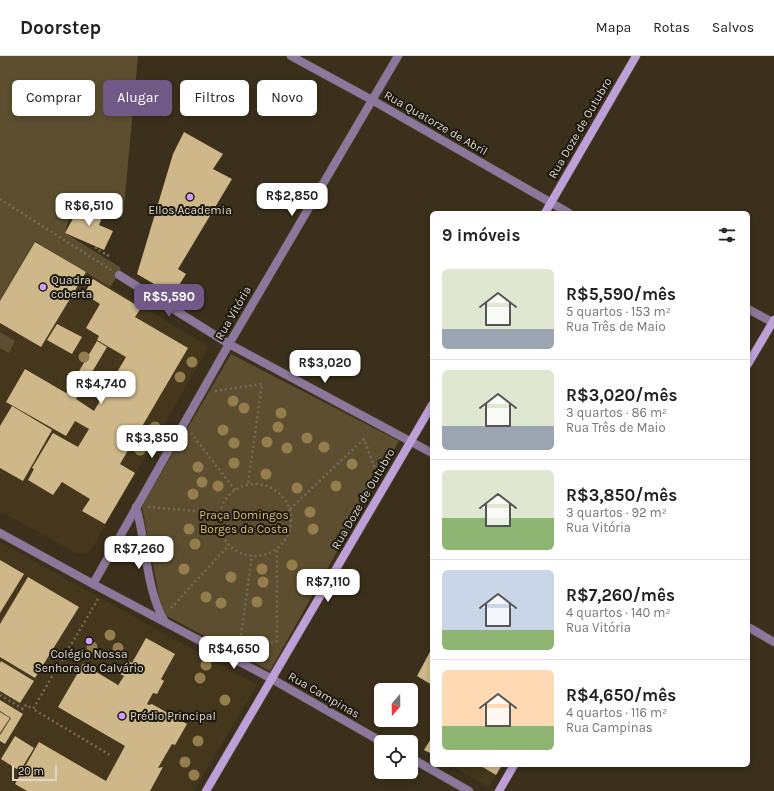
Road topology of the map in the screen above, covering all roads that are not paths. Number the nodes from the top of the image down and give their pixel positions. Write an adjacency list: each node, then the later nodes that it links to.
1 (291, 56): 4 (street, Rua Quatorze de Abril)
2 (398, 56): 4 (street, Rua Vitória)
3 (636, 56): 5 (main road, Rua Doze de Outubro)
4 (372, 100): 5 (street, Rua Quatorze de Abril); 11 (street, Rua Vitória)
5 (550, 203): 6 (main road, Rua Doze de Outubro); 7 (street, Rua Quatorze de Abril)
6 (545, 211)
7 (565, 211)
8 (119, 275): 11 (street)
9 (750, 310): 10 (street)
10 (774, 322): 12 (main road)
11 (229, 344): 14 (street); 16 (street, Rua Vitória)
12 (750, 361)
13 (430, 408): 14 (main road, Rua Doze de Outubro)
14 (410, 442): 15 (street); 22 (main road, Rua Doze de Outubro)
15 (430, 452)
16 (136, 507): 18 (street, Rua Vitória); 19 (street)
17 (0, 533): 18 (street, Rua Campinas)
18 (93, 584): 19 (street, Rua Campinas)
19 (166, 623): 22 (street, Rua Campinas)
20 (750, 628): 21 (street)
21 (774, 642)
22 (272, 679): 23 (street, Rua Campinas); 26 (main road, Rua Doze de Outubro)
23 (374, 737)
24 (418, 762): 27 (street)
25 (513, 767): 28 (main road)
26 (206, 791)
27 (469, 791)
28 (499, 791)

